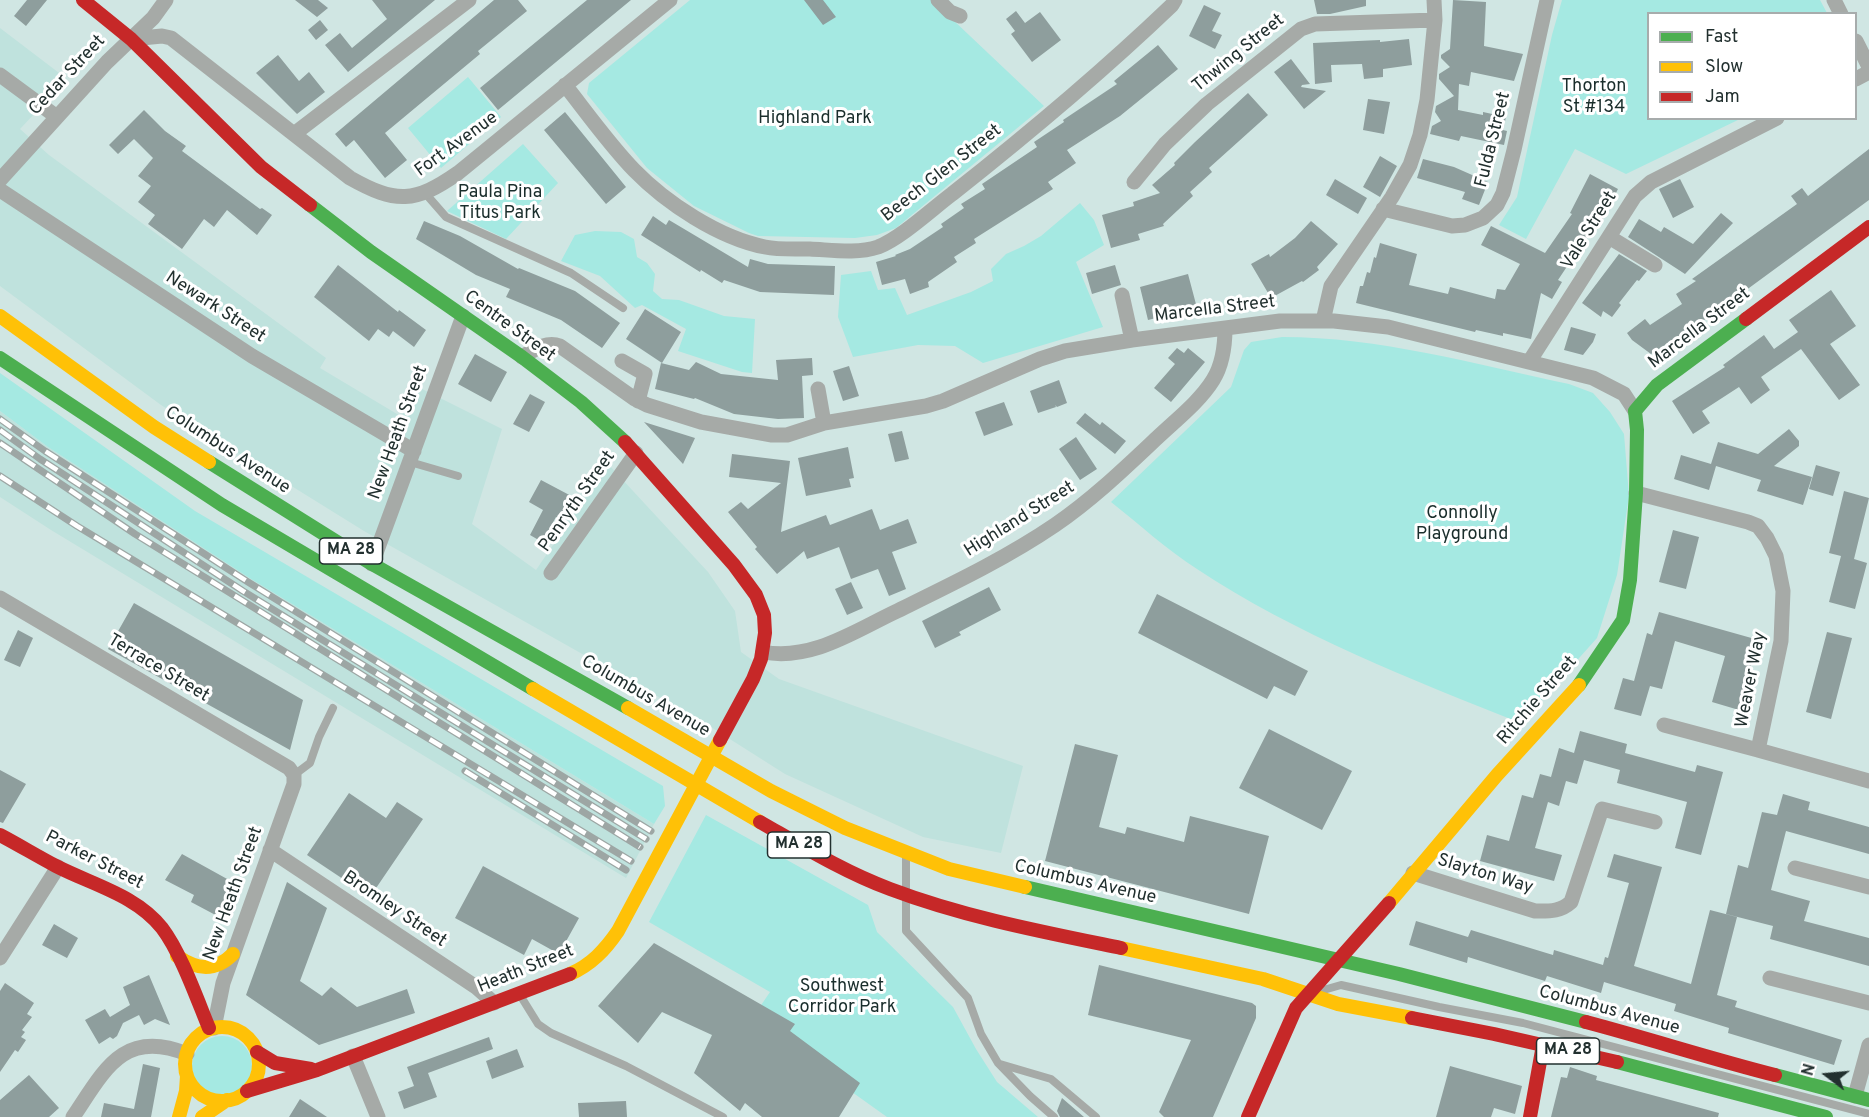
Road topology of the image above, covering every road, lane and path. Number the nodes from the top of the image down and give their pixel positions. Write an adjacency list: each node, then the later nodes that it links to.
1 (83, 0): 11 (main road, Centre Street)
2 (166, 0): 11 (street, Cedar Street)
3 (469, 0): 18 (street)
4 (670, 0): 15 (street, Fort Avenue)
5 (939, 0): 9 (street)
6 (1175, 0): 15 (street, Beech Glen Street)
7 (1434, 0): 10 (street)
8 (1547, 0): 23 (street, Fulda Street)
9 (960, 16)
10 (1435, 20): 20 (street, Thwing Street); 23 (street)
11 (131, 39): 16 (street, Cedar Street); 18 (street, Fort Avenue); 30 (main road, Centre Street)
12 (1857, 43): 13 (street)
13 (1869, 67)
14 (0, 75): 16 (street)
15 (565, 85): 22 (street, Fort Avenue)
16 (57, 117): 19 (street, Cedar Street)
17 (1773, 120): 25 (street, Vale Street)
18 (294, 134): 22 (street, Fort Avenue)
19 (0, 180)
20 (1134, 182)
21 (0, 190): 43 (street, Newark Street)
22 (425, 193): 28 (lane)
23 (1383, 210): 31 (street)
24 (1869, 227): 40 (main road, Marcella Street)
25 (1609, 237): 26 (street); 37 (street, Vale Street)
26 (1655, 265)
27 (1122, 295): 33 (street)
28 (623, 308)
29 (0, 316): 46 (main road, Columbus Avenue / MA 28)
30 (463, 316): 34 (main road, Centre Street); 43 (street, New Heath Street)
31 (1323, 321): 32 (street, Marcella Street); 37 (street, Marcella Street)
32 (1225, 328): 33 (street, Marcella Street); 49 (street, Highland Street)
33 (1132, 340): 41 (street, Marcella Street)
34 (522, 357): 39 (street, Marcella Street); 42 (main road, Centre Street)
35 (0, 358): 56 (main road, MA 28)
36 (622, 361): 39 (street)
37 (1529, 362): 40 (street, Marcella Street)
38 (819, 389): 41 (street)
39 (638, 401): 41 (street, Marcella Street)
40 (1635, 411): 45 (main road, Ritchie Street)
41 (824, 423)
42 (636, 453): 47 (street, Penryth Street); 49 (main road, Centre Street)
43 (412, 456): 44 (lane); 46 (street, New Heath Street)
44 (458, 476)
45 (1636, 493): 52 (street, Weaver Way); 63 (main road, Ritchie Street)
46 (372, 564): 53 (main road, Columbus Avenue / MA 28)
47 (551, 573)
48 (0, 598): 54 (street, Terrace Street)
49 (763, 652): 53 (main road, Centre Street)
50 (333, 708): 54 (lane)
51 (1664, 725): 52 (street)
52 (1758, 750): 55 (street, Weaver Way)
53 (712, 757): 56 (main road, Heath Street); 60 (main road, Columbus Avenue / MA 28)
54 (294, 775): 59 (street, New Heath Street)
55 (1869, 781)
56 (697, 786): 65 (main road, MA 28); 71 (main road, Heath Street)
57 (1655, 822): 63 (street, Slayton Way)
58 (0, 835): 61 (main road, Parker Street)
59 (270, 850): 66 (street, New Heath Street); 73 (street, Bromley Street)
60 (906, 854): 65 (lane); 69 (main road, Columbus Avenue / MA 28)
61 (58, 867): 67 (main road, Parker Street); 68 (street)
62 (1795, 868): 64 (street)
63 (1413, 873): 69 (main road, Ritchie Street)
64 (1869, 887)
65 (905, 895): 72 (main road, MA 28); 81 (lane)
66 (234, 954): 67 (main road); 75 (street, New Heath Street)
67 (177, 956): 75 (main road, Parker Street)
68 (0, 958)
69 (1340, 972): 72 (main road); 72 (lane, Columbus Avenue); 85 (main road, Columbus Avenue / MA 28); 87 (lane, Columbus Avenue)
70 (1770, 978): 74 (street)
71 (519, 994): 73 (main road, Heath Street); 92 (lane)
72 (1307, 995): 76 (main road, MA 28); 95 (main road)
73 (494, 1003): 80 (main road, Heath Street)
74 (1869, 1003)
75 (211, 1028): 78 (main road); 79 (main road)
76 (1543, 1045): 96 (main road); 97 (main road, MA 28)
77 (1869, 1045): 85 (street)
78 (257, 1052): 82 (main road); 84 (main road)
79 (187, 1054): 83 (main road); 88 (street)
80 (353, 1056): 82 (main road, Heath Street); 91 (street)
81 (998, 1063): 93 (lane); 94 (lane)
82 (317, 1070): 84 (main road, Heath Street)
83 (187, 1076): 86 (main road); 89 (main road)
84 (247, 1091): 86 (main road)
85 (1862, 1098)
86 (227, 1100): 90 (main road)
87 (1869, 1114)
88 (73, 1117)
89 (179, 1117)
90 (202, 1117)
91 (378, 1117)
92 (723, 1117)
93 (1054, 1117)
94 (1096, 1117)
95 (1248, 1117)
96 (1530, 1117)
97 (1826, 1117)

